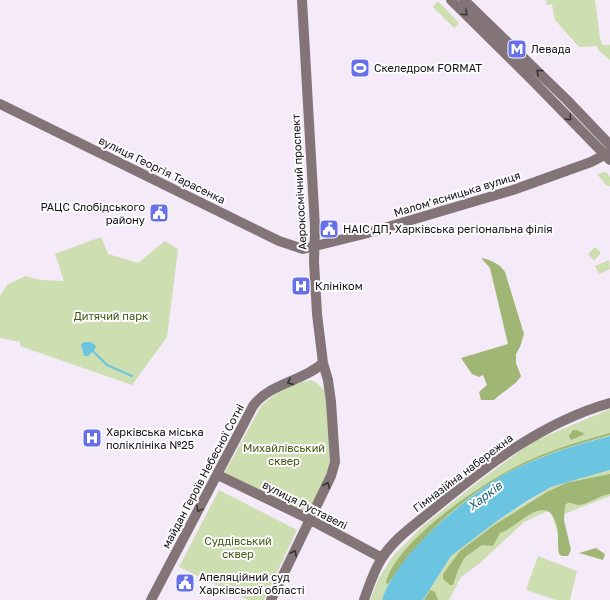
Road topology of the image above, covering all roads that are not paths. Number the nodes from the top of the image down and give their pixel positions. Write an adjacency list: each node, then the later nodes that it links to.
1 (302, 0): 7 (main road, Аерокосмічний проспект)
2 (451, 0): 6 (main road, one-way to 6)
3 (464, 0): 5 (main road, one-way to 3)
4 (0, 104): 7 (main road, вулиця Георгія Тарасенка)
5 (610, 145)
6 (609, 155): 7 (main road, Малом’ясницька вулиця)
7 (314, 247): 8 (main road, Аерокосмічний проспект)
8 (323, 363): 10 (main road, майдан Героїв Небесної Сотні, one-way to 10); 11 (main road, one-way to 8)
9 (610, 403): 12 (main road, Гімназійна набережна)
10 (218, 475): 11 (main road, вулиця Руставелі); 13 (main road, майдан Героїв Небесної Сотні, one-way to 13)
11 (311, 520): 12 (main road, вулиця Руставелі); 14 (main road, one-way to 11)
12 (382, 558): 15 (main road, Гімназійна набережна)
13 (151, 600)
14 (271, 600)
15 (364, 600)

